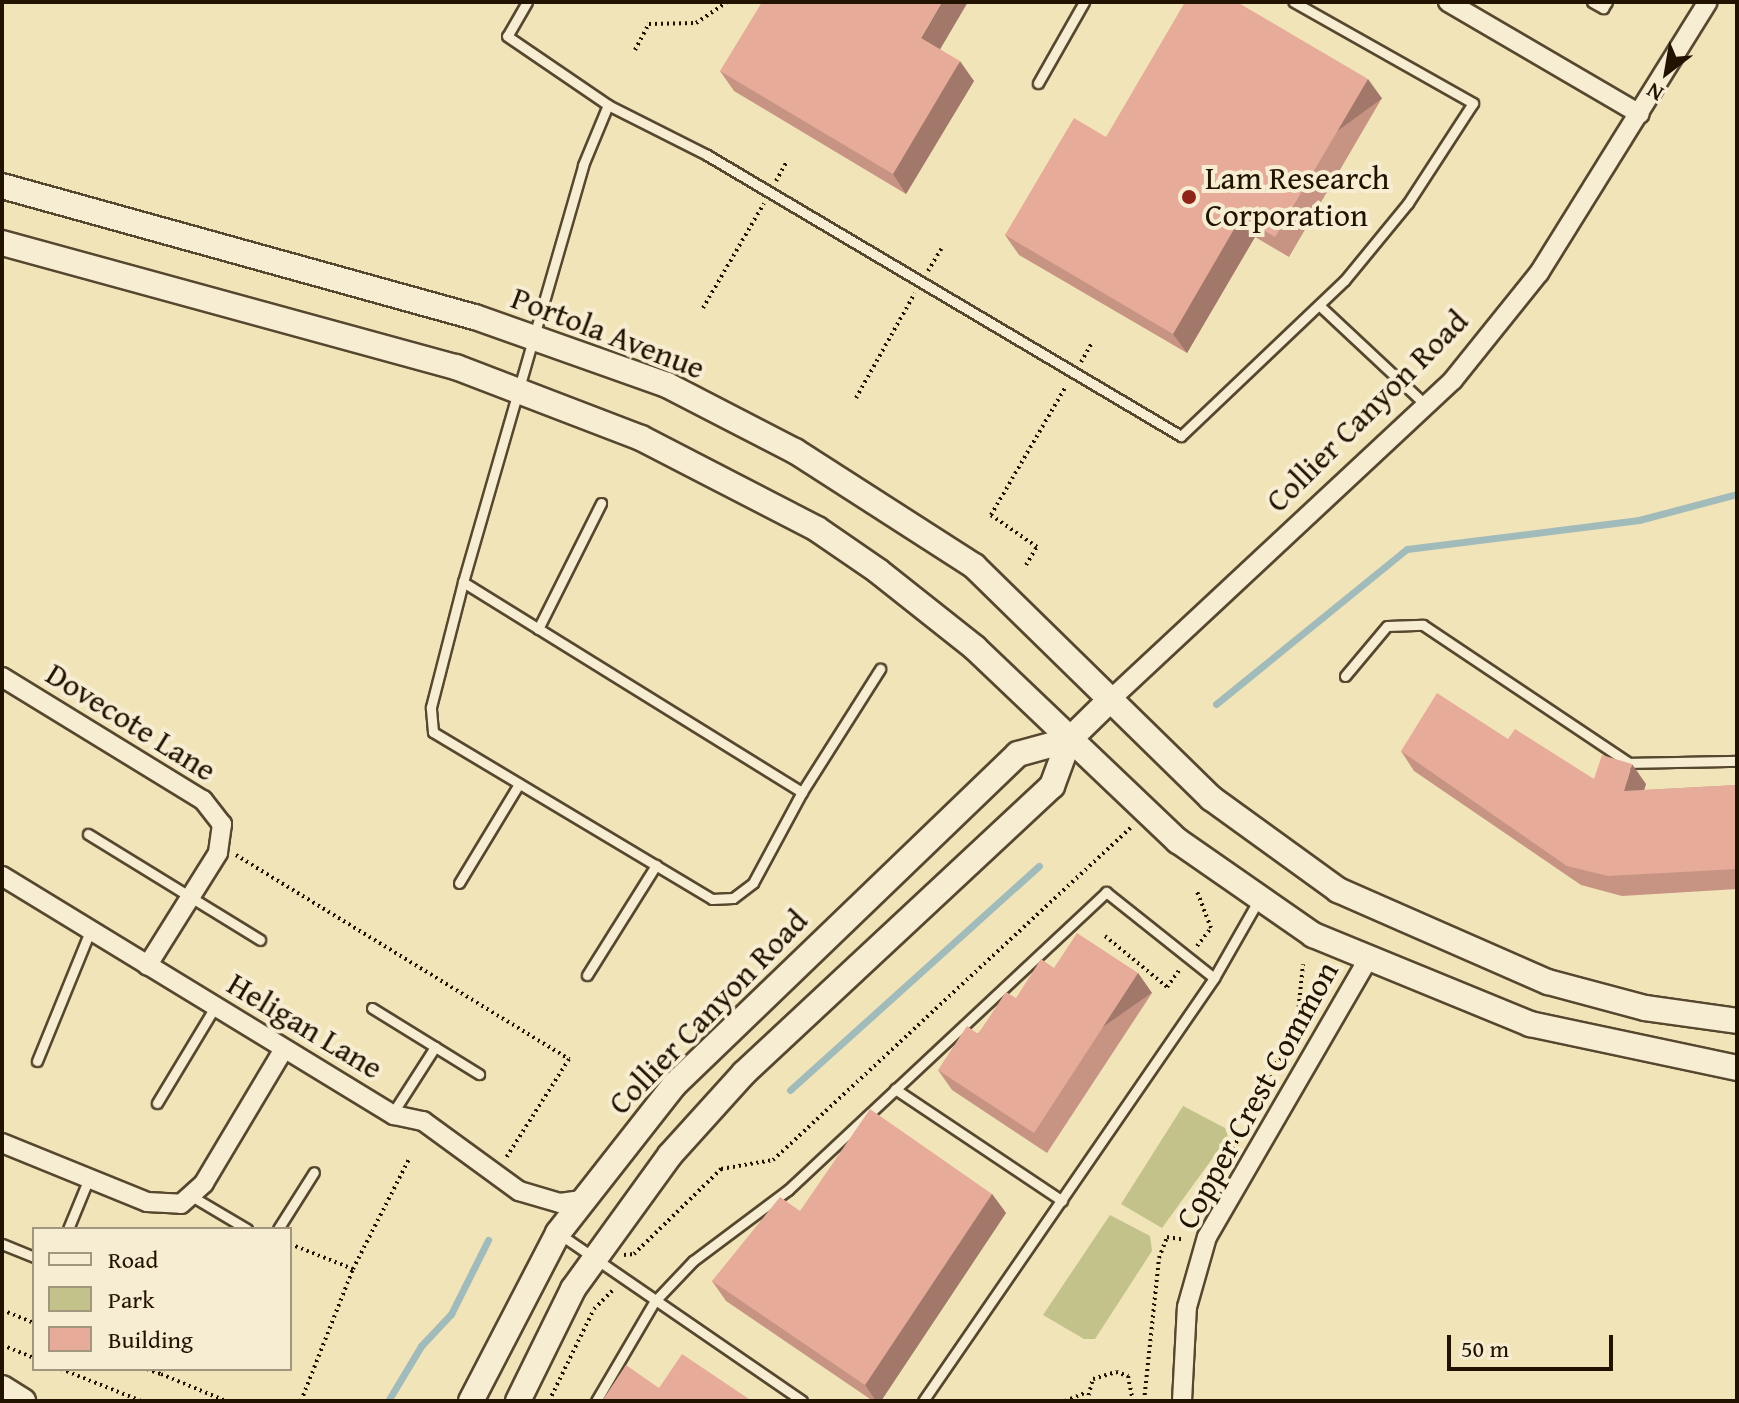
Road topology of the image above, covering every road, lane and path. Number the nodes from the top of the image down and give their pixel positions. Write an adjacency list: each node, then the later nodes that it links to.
1 (527, 2): 11 (lane)
2 (727, 2): 9 (path)
3 (1084, 2): 10 (lane)
4 (1294, 2): 19 (lane)
5 (1448, 2): 12 (street)
6 (1592, 2): 7 (lane)
7 (1607, 2)
8 (1708, 2): 12 (street, Collier Canyon Road)
9 (635, 50)
10 (1038, 83)
11 (608, 105): 15 (lane); 21 (lane)
12 (1640, 114): 26 (street, Collier Canyon Road)
13 (787, 161): 15 (path)
14 (2, 186): 21 (main road, Portola Avenue)
15 (769, 193): 18 (lane); 20 (path)
16 (2, 243): 24 (main road)
17 (941, 249): 18 (path)
18 (920, 284): 23 (lane); 25 (path)
19 (1320, 306): 23 (lane); 26 (lane)
20 (703, 308)
21 (536, 336): 24 (lane); 34 (main road, Portola Avenue)
22 (1092, 343): 23 (path)
23 (1075, 372): 28 (path)
24 (522, 388): 29 (lane); 35 (main road)
25 (856, 398)
26 (1427, 406): 34 (street, Collier Canyon Road)
27 (601, 503): 30 (lane)
28 (1026, 565)
29 (463, 582): 30 (lane); 37 (lane)
30 (538, 629): 38 (lane)
31 (880, 669): 38 (lane)
32 (1345, 676): 36 (lane)
33 (2, 677): 41 (street, Dovecote Lane)
34 (1110, 700): 35 (main road, Collier Canyon Road); 55 (main road, Portola Avenue)
35 (1069, 740): 39 (main road); 70 (main road, Collier Canyon Road); 79 (main road, Collier Canyon Road)
36 (1737, 761)
37 (519, 784): 42 (lane); 44 (lane)
38 (802, 792): 42 (lane)
39 (1146, 813): 46 (main road); 79 (path)
40 (88, 834): 45 (lane)
41 (220, 845): 45 (street); 66 (path)
42 (656, 865): 51 (lane)
43 (2, 876): 47 (street, Heligan Lane)
44 (459, 883)
45 (191, 896): 48 (lane); 50 (street)
46 (1258, 901): 49 (main road); 52 (lane)
47 (90, 931): 50 (street, Heligan Lane); 58 (lane)
48 (260, 940)
49 (1367, 961): 59 (main road); 105 (street, Copper Crest Common)
50 (147, 966): 53 (street, Heligan Lane)
51 (587, 975)
52 (1214, 978): 61 (lane); 71 (lane)
53 (215, 1007): 57 (street, Heligan Lane); 62 (lane)
54 (372, 1008): 56 (lane)
55 (1737, 1021)
56 (435, 1047): 60 (lane); 63 (lane)
57 (284, 1049): 63 (street, Heligan Lane); 69 (street)
58 (37, 1061)
59 (1737, 1068)
60 (479, 1074)
61 (895, 1089): 71 (lane); 82 (lane)
62 (157, 1103)
63 (393, 1114): 70 (street, Heligan Lane)
64 (2, 1143): 68 (street)
65 (409, 1159): 80 (path)
66 (505, 1160)
67 (314, 1172): 74 (lane)
68 (89, 1178): 69 (street); 72 (lane)
69 (193, 1197): 73 (lane)
70 (582, 1200): 75 (main road, Collier Canyon Road)
71 (1062, 1201): 102 (lane)
72 (69, 1227)
73 (244, 1227)
74 (279, 1227)
75 (558, 1233): 79 (lane); 97 (main road, Collier Canyon Road)
76 (2, 1244): 78 (lane)
77 (292, 1245): 80 (path)
78 (32, 1256)
79 (593, 1258): 82 (lane); 98 (main road, Collier Canyon Road)
80 (353, 1269): 96 (path)
81 (610, 1295): 99 (path)
82 (654, 1302): 100 (lane); 101 (lane)
83 (2, 1310): 84 (path)
84 (32, 1322)
85 (2, 1345): 86 (path)
86 (32, 1357)
87 (66, 1371): 94 (path)
88 (162, 1372): 95 (path)
89 (2, 1388): 93 (main road)
90 (1086, 1393): 92 (path); 103 (path); 104 (path)
91 (1144, 1397): 92 (path)
92 (1133, 1399)
93 (23, 1401)
94 (141, 1401)
95 (226, 1401)
96 (301, 1401)
97 (471, 1401)
98 (518, 1401)
99 (549, 1401)
100 (596, 1401)
101 (802, 1401)
102 (923, 1401)
103 (1065, 1401)
104 (1087, 1401)
105 (1182, 1401)

